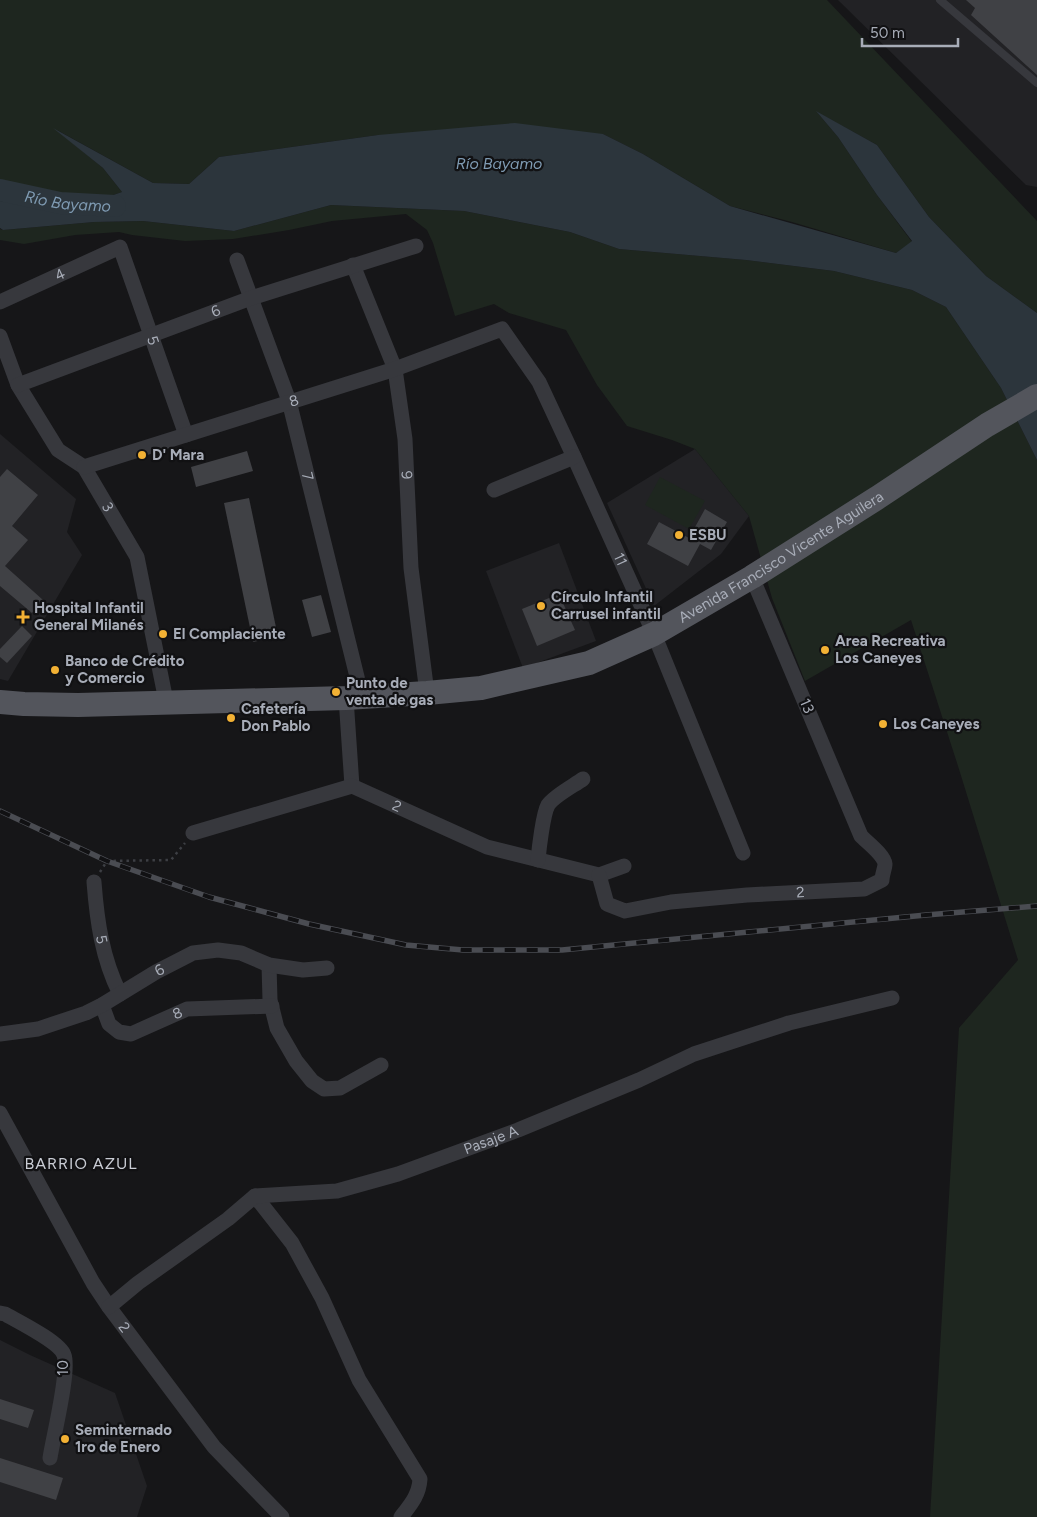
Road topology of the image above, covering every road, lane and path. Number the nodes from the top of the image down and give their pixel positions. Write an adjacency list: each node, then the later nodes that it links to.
1 (940, 0): 2 (lane)
2 (1037, 83)
3 (416, 246): 6 (street, 6)
4 (120, 247): 8 (street, 4); 10 (street, 5)
5 (238, 260): 7 (street, 7)
6 (354, 265): 7 (street, 6); 12 (street, 9)
7 (251, 298): 10 (street, 6); 15 (street, 7)
8 (0, 302)
9 (502, 329): 12 (street, 8); 17 (street, 11)
10 (151, 335): 13 (street, 6); 16 (street, 5)
11 (0, 336): 13 (street, 3)
12 (395, 369): 15 (street, 8); 22 (street, 9)
13 (18, 385): 18 (street, 3)
14 (1037, 396): 20 (main road, Avenida Francisco Vicente Aguilera)
15 (288, 401): 16 (street, 8); 23 (street, 7)
16 (186, 435): 18 (street, 8)
17 (574, 458): 19 (street); 21 (street, 11)
18 (84, 467): 25 (street, 3)
19 (494, 490)
20 (752, 577): 21 (main road, Avenida Francisco Vicente Aguilera); 29 (street, 13)
21 (654, 634): 22 (main road, Avenida Francisco Vicente Aguilera); 30 (street, 11)
22 (428, 693): 23 (main road, Avenida Francisco Vicente Aguilera)
23 (354, 698): 25 (main road, Avenida Francisco Vicente Aguilera); 27 (street, 7)
24 (0, 702): 25 (main road, Avenida Francisco Vicente Aguilera)
25 (166, 702)
26 (583, 779): 31 (street)
27 (352, 786): 28 (street); 31 (street, 2)
28 (193, 833): 34 (path)
29 (862, 836): 33 (street, 2)
30 (743, 853)
31 (538, 860): 33 (street, 2)
32 (624, 866): 33 (street)
33 (599, 875)
34 (94, 882): 37 (street, 5)
35 (270, 965): 36 (street, 6); 37 (street, 6); 40 (street)
36 (327, 968)
37 (120, 994): 39 (street, 6)
38 (892, 998): 44 (street, Pasaje A)
39 (102, 1005): 40 (street, 8); 41 (street, 6)
40 (272, 1006): 42 (street)
41 (0, 1034)
42 (381, 1065)
43 (0, 1113): 45 (street, 2)
44 (255, 1196): 45 (street); 49 (street)
45 (109, 1307): 48 (street, 2)
46 (0, 1313): 47 (street, 10)
47 (50, 1458)
48 (282, 1517)
49 (401, 1517)

